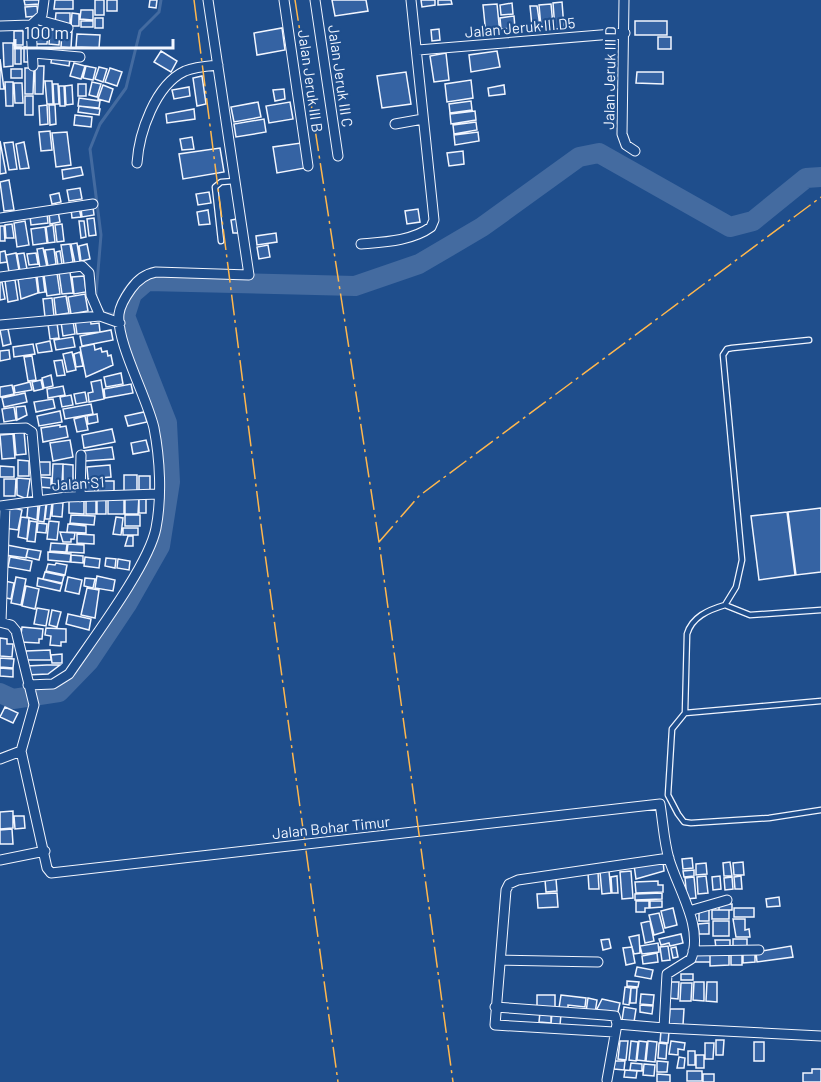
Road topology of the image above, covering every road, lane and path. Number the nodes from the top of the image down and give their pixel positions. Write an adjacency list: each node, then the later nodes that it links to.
1 (44, 0): 7 (street)
2 (208, 0): 14 (street)
3 (284, 0): 21 (street, Jalan Jeruk III B)
4 (315, 0): 19 (street, Jalan Jeruk III C)
5 (411, 0): 11 (street)
6 (624, 0): 10 (street, Jalan Jeruk III D)
7 (35, 23): 8 (street); 9 (street); 12 (street)
8 (0, 26)
9 (68, 28)
10 (625, 33): 11 (street, Jalan Jeruk III D5); 18 (street, Jalan Jeruk III D)
11 (418, 50): 16 (street)
12 (33, 52): 13 (street); 15 (street)
13 (80, 57)
14 (218, 65): 20 (street); 22 (street)
15 (33, 66)
16 (423, 119): 17 (street); 26 (street)
17 (395, 124)
18 (635, 151)
19 (338, 156)
20 (137, 163)
21 (308, 166)
22 (236, 181): 25 (lane); 29 (street)
23 (93, 204): 24 (street)
24 (0, 218)
25 (221, 241)
26 (361, 244)
27 (0, 277): 28 (street)
28 (100, 316): 29 (street); 30 (street)
29 (119, 317): 34 (street)
30 (0, 325)
31 (808, 340): 38 (lane)
32 (0, 429): 36 (street)
33 (81, 455): 35 (street)
34 (159, 494): 35 (street, Jalan S1); 41 (street)
35 (80, 497): 36 (street, Jalan S1)
36 (38, 501): 37 (street, Jalan S1)
37 (2, 506): 40 (street)
38 (725, 605): 39 (lane); 43 (lane)
39 (821, 610)
40 (0, 622): 41 (street)
41 (28, 688): 44 (street)
42 (821, 701): 43 (lane)
43 (685, 714): 46 (lane)
44 (21, 752): 45 (street); 48 (street)
45 (0, 759)
46 (665, 803): 47 (lane); 48 (street, Jalan Bohar Timur); 49 (street)
47 (821, 810)
48 (45, 851): 50 (street)
49 (669, 858): 52 (street); 55 (street)
50 (0, 860)
51 (727, 900): 52 (street)
52 (689, 911): 54 (street)
53 (759, 950): 54 (street)
54 (693, 951): 59 (street)
55 (501, 960): 56 (street); 57 (street)
56 (598, 962)
57 (495, 1007): 58 (street); 58 (street)
58 (615, 1028): 59 (street); 61 (street)
59 (664, 1028): 60 (street)
60 (821, 1036)
61 (606, 1080)

